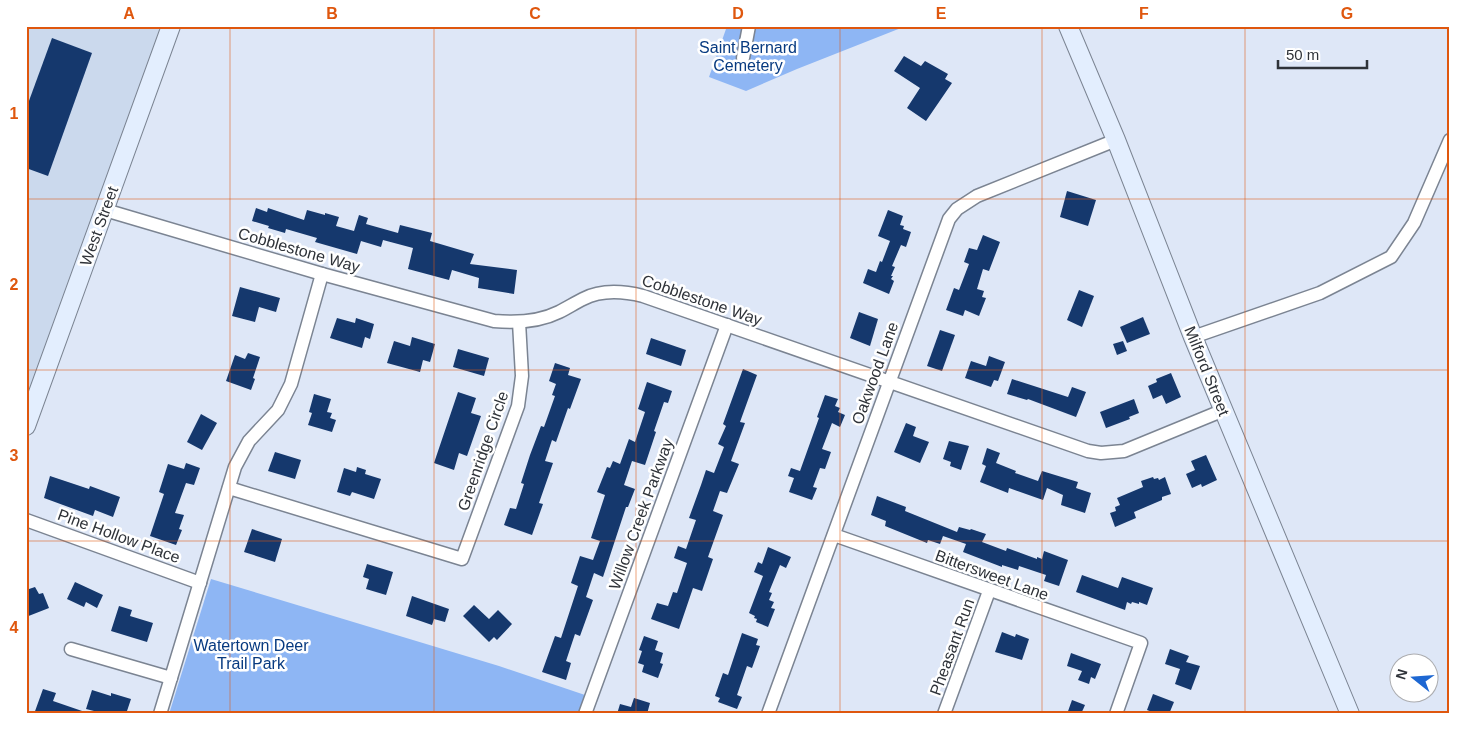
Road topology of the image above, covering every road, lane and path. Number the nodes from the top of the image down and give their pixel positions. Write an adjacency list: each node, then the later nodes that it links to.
1 (171, 26): 7 (main road, West Street)
2 (749, 26): 4 (street)
3 (1068, 26): 5 (main road, Milford Street)
4 (743, 58)
5 (1116, 140): 11 (main road, Milford Street); 12 (street, Oakwood Lane)
6 (1450, 140): 11 (street)
7 (105, 210): 8 (street, Cobblestone Way); 14 (main road, West Street)
8 (322, 274): 9 (street, Cobblestone Way); 15 (street)
9 (519, 322): 10 (street, Cobblestone Way); 15 (street, Greenridge Circle)
10 (728, 325): 12 (street, Cobblestone Way); 23 (street, Willow Creek Parkway)
11 (1193, 337): 13 (main road, Milford Street)
12 (889, 382): 13 (street, Cobblestone Way); 17 (street, Oakwood Lane)
13 (1224, 410): 27 (main road, Milford Street)
14 (26, 426)
15 (229, 488): 18 (street)
16 (26, 520): 18 (street, Pine Hollow Place)
17 (834, 535): 19 (street, Bittersweet Lane); 24 (street, Oakwood Lane)
18 (200, 583): 21 (street)
19 (989, 591): 25 (street, Pheasant Run); 26 (street, Bittersweet Lane)
20 (71, 649): 21 (street)
21 (171, 678): 22 (street)
22 (160, 714)
23 (585, 714)
24 (768, 714)
25 (944, 714)
26 (1116, 714)
27 (1350, 714)

